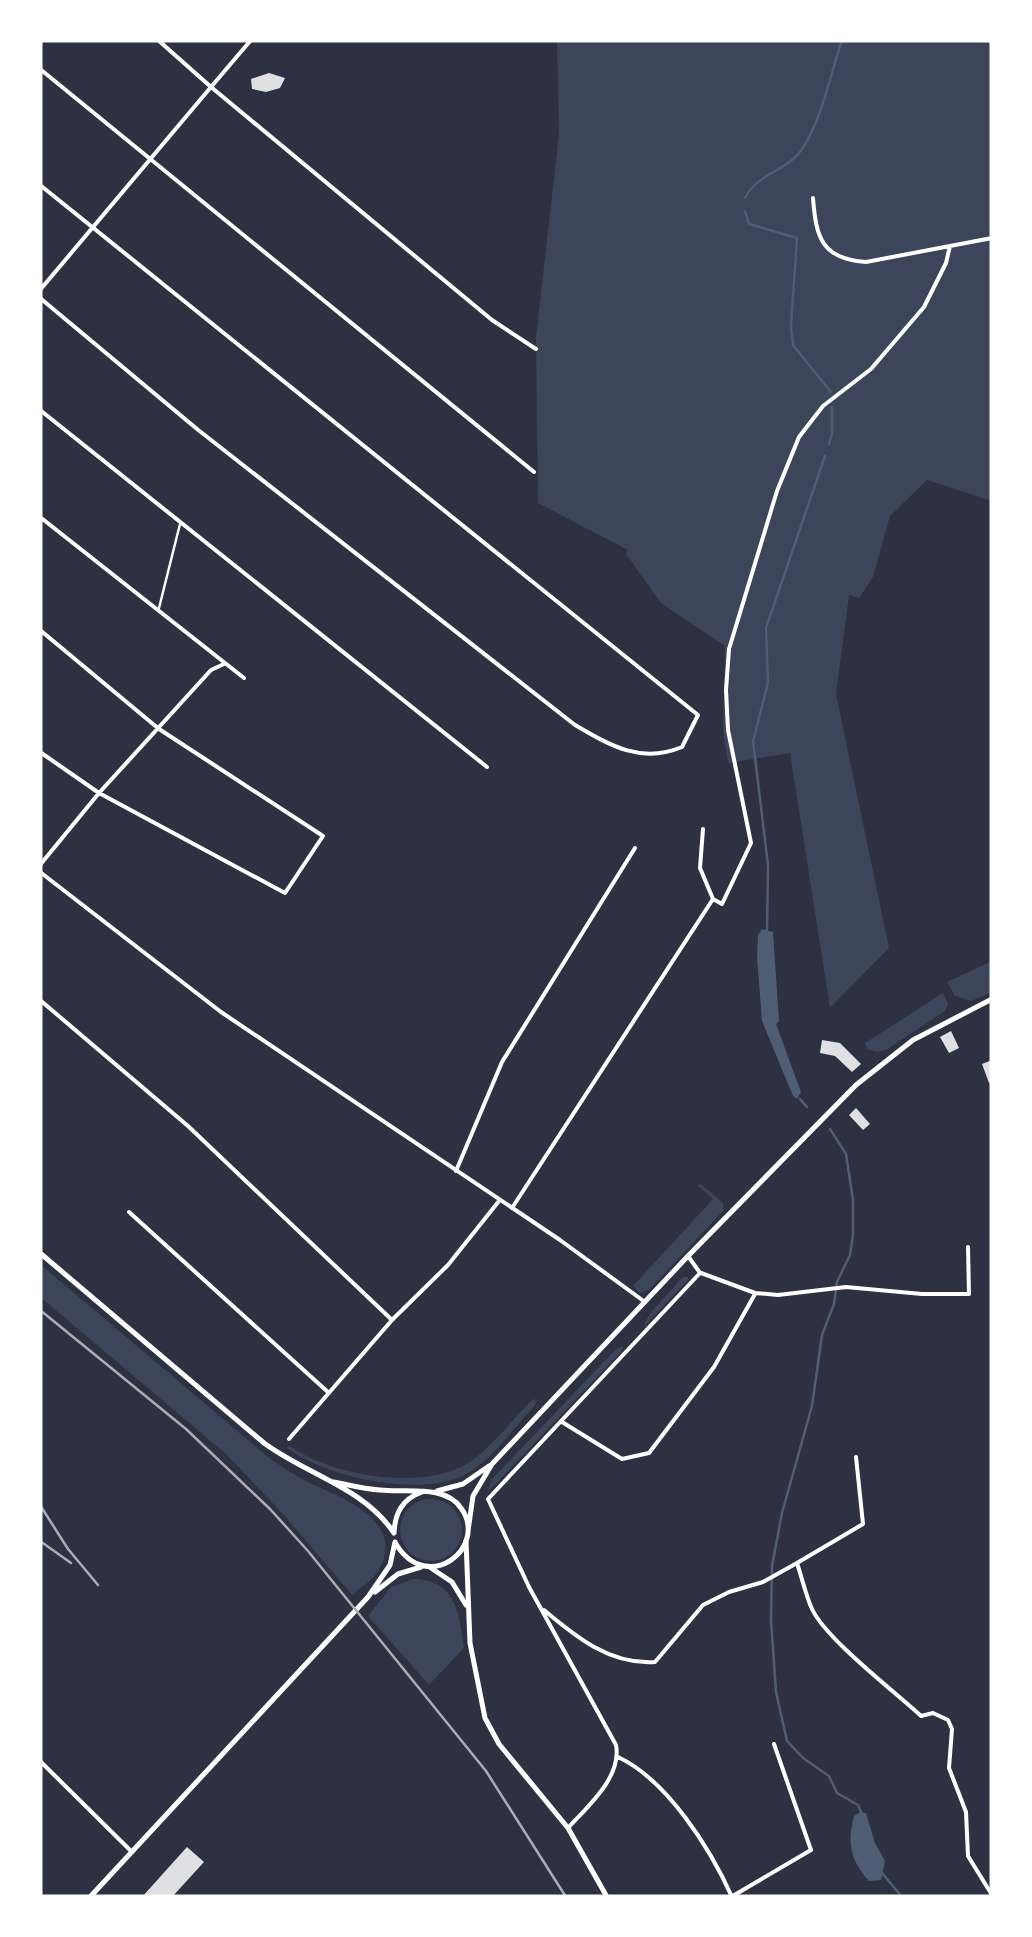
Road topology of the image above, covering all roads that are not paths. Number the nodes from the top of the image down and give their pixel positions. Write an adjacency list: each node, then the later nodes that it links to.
1 (158, 40): 4 (street)
2 (251, 40): 4 (street)
3 (40, 69): 5 (street)
4 (211, 87): 5 (street); 13 (street)
5 (148, 160): 8 (street); 15 (street)
6 (40, 185): 8 (street)
7 (812, 198): 10 (street)
8 (91, 228): 11 (street); 12 (street)
9 (992, 238): 10 (street)
10 (950, 246): 29 (street)
11 (40, 290)
12 (40, 298)
13 (536, 349)
14 (40, 410): 17 (street)
15 (534, 472)
16 (40, 517): 18 (street)
17 (180, 522): 18 (street); 24 (street)
18 (158, 611): 20 (street)
19 (40, 630): 22 (street)
20 (224, 664): 21 (street); 22 (street)
21 (244, 678)
22 (158, 729): 25 (street); 25 (street)
23 (40, 752): 25 (street)
24 (487, 766)
25 (99, 794): 28 (street)
26 (702, 829): 29 (street)
27 (635, 848): 32 (street)
28 (40, 869): 32 (street)
29 (713, 900): 34 (street)
30 (992, 999): 38 (main road)
31 (40, 1000): 42 (street)
32 (456, 1172): 33 (street)
33 (499, 1201): 34 (street); 42 (street)
34 (512, 1208): 41 (street)
35 (129, 1212): 43 (street)
36 (968, 1247): 40 (street)
37 (40, 1253): 48 (main road)
38 (688, 1256): 39 (street); 41 (main road)
39 (700, 1272): 40 (street); 44 (street)
40 (756, 1293): 44 (street)
41 (645, 1302): 47 (main road)
42 (392, 1320): 43 (street)
43 (330, 1394): 45 (street)
44 (562, 1422): 59 (street)
45 (289, 1439)
46 (856, 1457): 55 (street)
47 (492, 1464): 50 (main road); 51 (main road)
48 (326, 1480): 49 (main road); 52 (main road)
49 (422, 1492): 50 (main road); 52 (main road)
50 (432, 1492): 51 (main road)
51 (468, 1531): 53 (main road)
52 (394, 1533): 54 (main road)
53 (466, 1540): 57 (main road); 60 (main road)
54 (395, 1542): 56 (main road); 58 (main road)
55 (797, 1564): 59 (street); 66 (street)
56 (420, 1567): 57 (main road); 58 (main road)
57 (431, 1568): 60 (main road)
58 (368, 1597): 65 (main road)
59 (540, 1607): 62 (street)
60 (468, 1610): 64 (main road)
61 (774, 1744): 69 (street)
62 (618, 1757): 64 (street); 69 (street)
63 (40, 1761): 65 (street)
64 (568, 1828): 68 (main road)
65 (132, 1852): 67 (main road)
66 (992, 1895)
67 (90, 1897)
68 (607, 1897)
69 (732, 1897)

